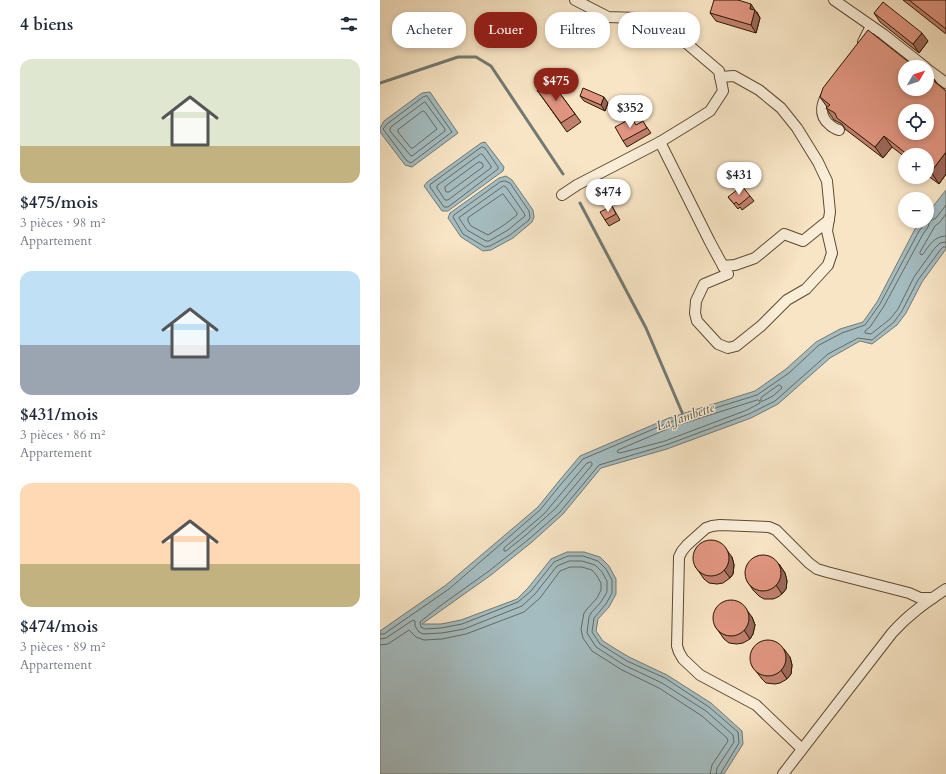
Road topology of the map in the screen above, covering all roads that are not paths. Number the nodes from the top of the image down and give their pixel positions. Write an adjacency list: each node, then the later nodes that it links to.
1 (575, 0): 7 (street)
2 (834, 0): 3 (street)
3 (871, 26): 4 (street); 5 (street)
4 (859, 49)
5 (916, 60)
6 (934, 74): 9 (street)
7 (720, 77): 11 (street); 13 (street)
8 (835, 83): 10 (street)
9 (946, 83)
10 (839, 130)
11 (660, 142): 12 (street); 14 (street)
12 (562, 195)
13 (829, 220): 14 (street); 14 (street)
14 (723, 266)
15 (946, 590): 16 (street)
16 (933, 598): 17 (street); 17 (street)
17 (802, 750): 18 (street)
18 (783, 774)

